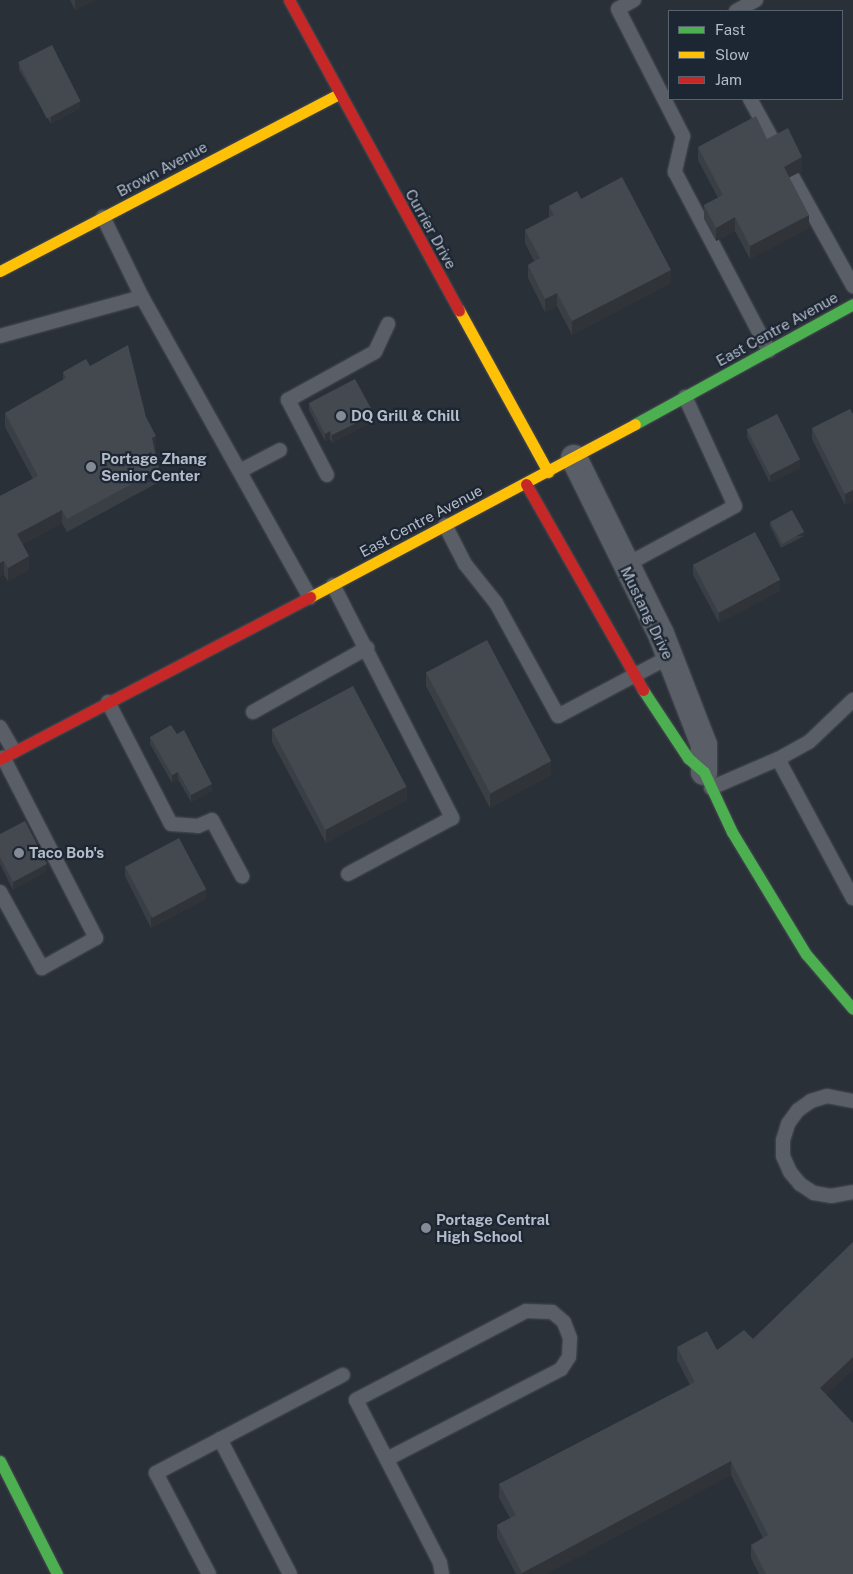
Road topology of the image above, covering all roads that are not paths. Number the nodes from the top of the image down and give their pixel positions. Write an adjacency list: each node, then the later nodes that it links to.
1 (289, 0): 5 (street, Currier Drive)
2 (634, 0): 16 (lane)
3 (756, 0): 4 (lane)
4 (738, 10)
5 (339, 94): 9 (street, Brown Avenue); 21 (street, Currier Drive)
6 (751, 100): 7 (lane)
7 (777, 148)
8 (792, 176): 11 (lane)
9 (103, 217): 10 (street, Brown Avenue); 12 (lane)
10 (0, 271)
11 (853, 286)
12 (142, 297): 15 (lane); 20 (lane)
13 (853, 304): 16 (street, East Centre Avenue)
14 (388, 324): 22 (lane)
15 (0, 336)
16 (769, 351): 17 (street, East Centre Avenue)
17 (685, 397): 19 (street, East Centre Avenue); 25 (lane)
18 (280, 450): 20 (lane)
19 (574, 458): 21 (street, East Centre Avenue); 25 (street, Mustang Drive)
20 (240, 471): 27 (lane)
21 (548, 472): 23 (street, East Centre Avenue)
22 (327, 475)
23 (526, 484): 24 (street, East Centre Avenue); 30 (street, Mustang Drive)
24 (445, 526): 26 (street, East Centre Avenue); 30 (lane)
25 (624, 566): 29 (street, Mustang Drive)
26 (333, 585): 27 (street, East Centre Avenue); 28 (lane)
27 (310, 597): 32 (street, East Centre Avenue)
28 (367, 648): 33 (lane); 38 (lane)
29 (670, 657): 30 (lane); 37 (street, Mustang Drive)
30 (634, 676): 37 (street, Mustang Drive)
31 (853, 700): 36 (lane)
32 (108, 702): 35 (street, East Centre Avenue); 39 (lane)
33 (253, 712)
34 (0, 727): 35 (lane)
35 (6, 756): 40 (lane)
36 (778, 759): 37 (lane); 41 (lane)
37 (707, 780): 42 (street, Mustang Drive)
38 (348, 874)
39 (242, 876)
40 (0, 892)
41 (853, 898)
42 (853, 1009)
43 (853, 1101): 44 (lane)
44 (853, 1192)
45 (343, 1375): 46 (lane)
46 (220, 1439): 50 (lane); 51 (lane)
47 (387, 1459): 47 (lane); 52 (lane)
48 (0, 1461): 49 (street)
49 (57, 1574)
50 (209, 1574)
51 (290, 1574)
52 (442, 1574)

